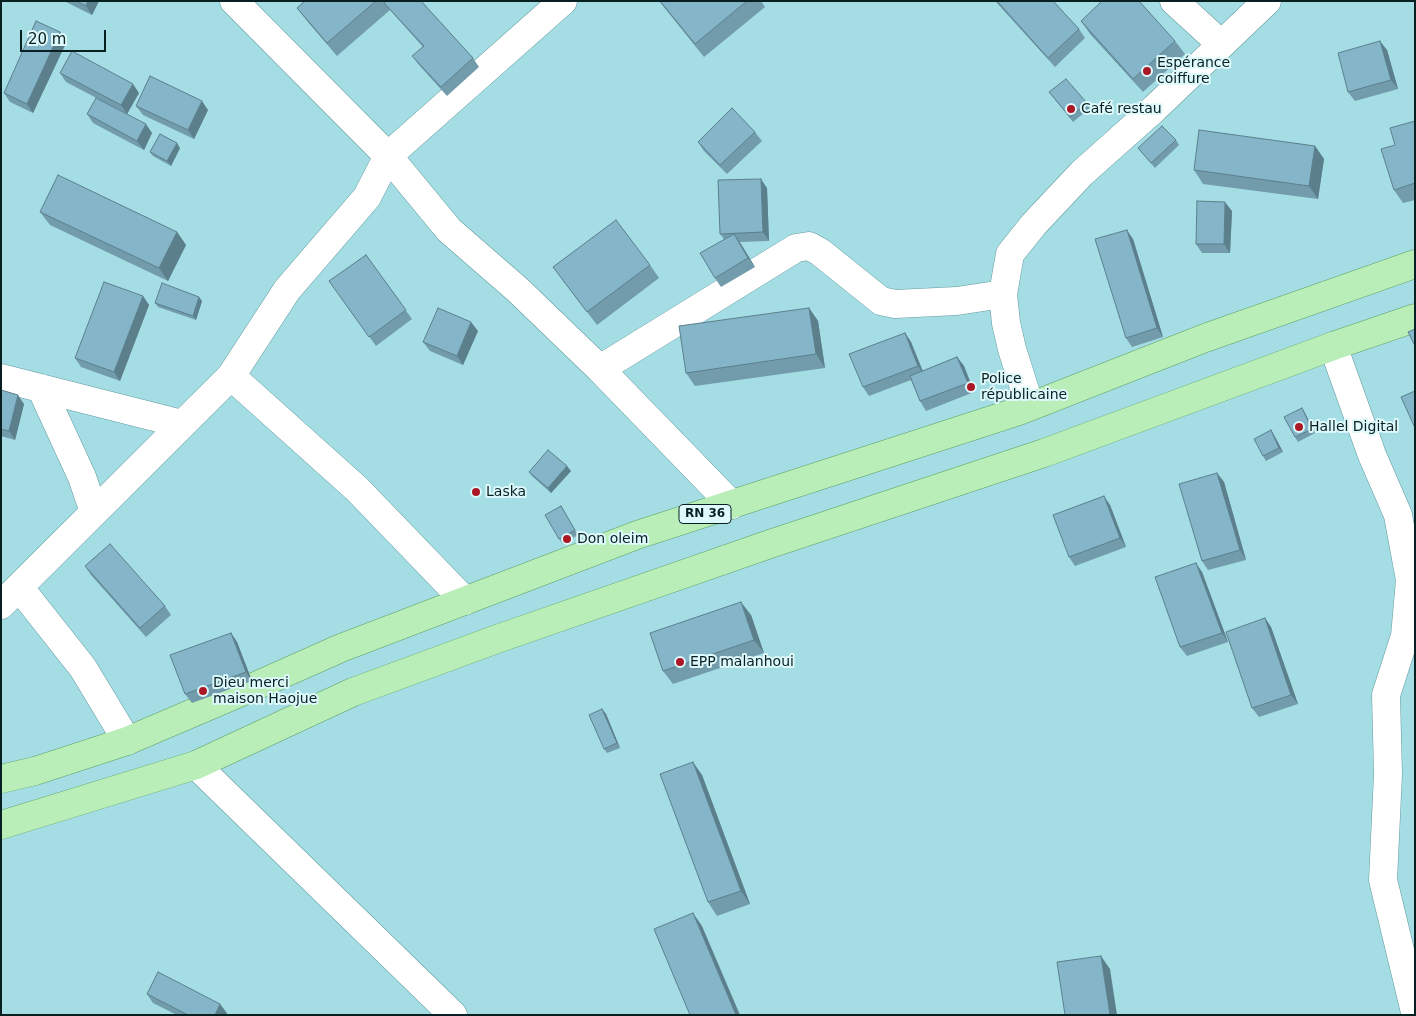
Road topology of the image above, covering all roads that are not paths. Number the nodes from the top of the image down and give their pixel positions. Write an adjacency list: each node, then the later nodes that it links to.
1 (234, 1): 6 (street)
2 (563, 1): 6 (street)
3 (1174, 1): 5 (street)
4 (1267, 1): 5 (street)
5 (1221, 44): 8 (street)
6 (388, 156): 11 (street); 12 (street)
7 (1415, 264): 15 (main road, RN 36)
8 (1003, 294): 11 (street); 15 (street)
9 (1415, 318): 10 (main road)
10 (1333, 346): 22 (main road); 25 (street)
11 (600, 369): 17 (street)
12 (231, 376): 16 (street); 20 (street)
13 (1, 378): 14 (street)
14 (41, 388): 16 (street); 18 (street)
15 (1030, 406): 17 (main road, RN 36)
16 (182, 424): 18 (street)
17 (732, 505): 20 (main road, RN 36)
18 (94, 512): 19 (street)
19 (10, 596): 21 (street)
20 (465, 601): 21 (main road, RN 36)
21 (126, 741): 23 (main road, RN 36)
22 (196, 765): 24 (main road); 26 (street)
23 (1, 780)
24 (1, 825)
25 (1415, 1012)
26 (453, 1015)

